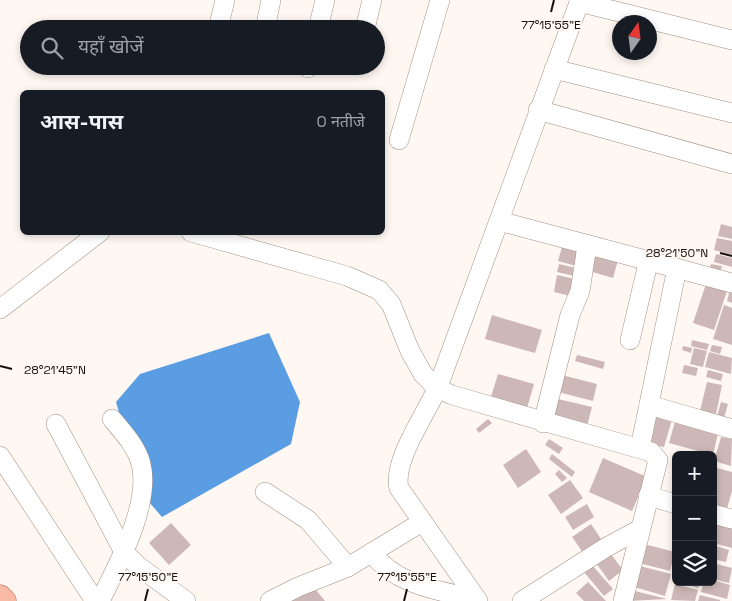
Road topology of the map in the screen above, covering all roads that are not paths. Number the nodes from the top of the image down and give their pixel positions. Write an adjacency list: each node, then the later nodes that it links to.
1 (225, 0): 7 (street)
2 (271, 0): 8 (street)
3 (325, 0): 9 (street)
4 (372, 0): 10 (street)
5 (440, 0): 15 (street)
6 (580, 1): 11 (street); 12 (street)
7 (220, 20)
8 (267, 20)
9 (320, 20)
10 (367, 20)
11 (732, 40)
12 (554, 69): 13 (street); 14 (street)
13 (538, 110): 16 (street); 17 (street)
14 (732, 113)
15 (399, 140)
16 (732, 164)
17 (499, 221): 20 (street); 26 (street)
18 (96, 235): 24 (street)
19 (202, 235): 26 (street)
20 (587, 246): 21 (street); 29 (street)
21 (648, 259): 22 (street); 25 (street)
22 (677, 268): 23 (street); 27 (street)
23 (732, 283)
24 (0, 309)
25 (630, 340)
26 (437, 388): 29 (street); 39 (street)
27 (650, 405): 31 (street); 32 (street)
28 (112, 419): 41 (street)
29 (544, 423): 32 (street)
30 (56, 424): 41 (street)
31 (732, 429)
32 (640, 448): 35 (street)
33 (0, 456): 47 (street)
34 (265, 492): 43 (street)
35 (648, 496): 36 (street); 40 (street)
36 (672, 503)
37 (717, 515): 38 (street)
38 (732, 519)
39 (422, 522): 42 (street); 50 (street)
40 (640, 529): 51 (street); 52 (street)
41 (124, 552): 48 (street); 49 (street)
42 (371, 553): 43 (street); 50 (street)
43 (348, 567): 45 (street)
44 (0, 597): 46 (main road)
45 (277, 599)
46 (4, 601)
47 (95, 601)
48 (100, 601)
49 (186, 601)
50 (478, 601)
51 (522, 601)
52 (623, 601)

